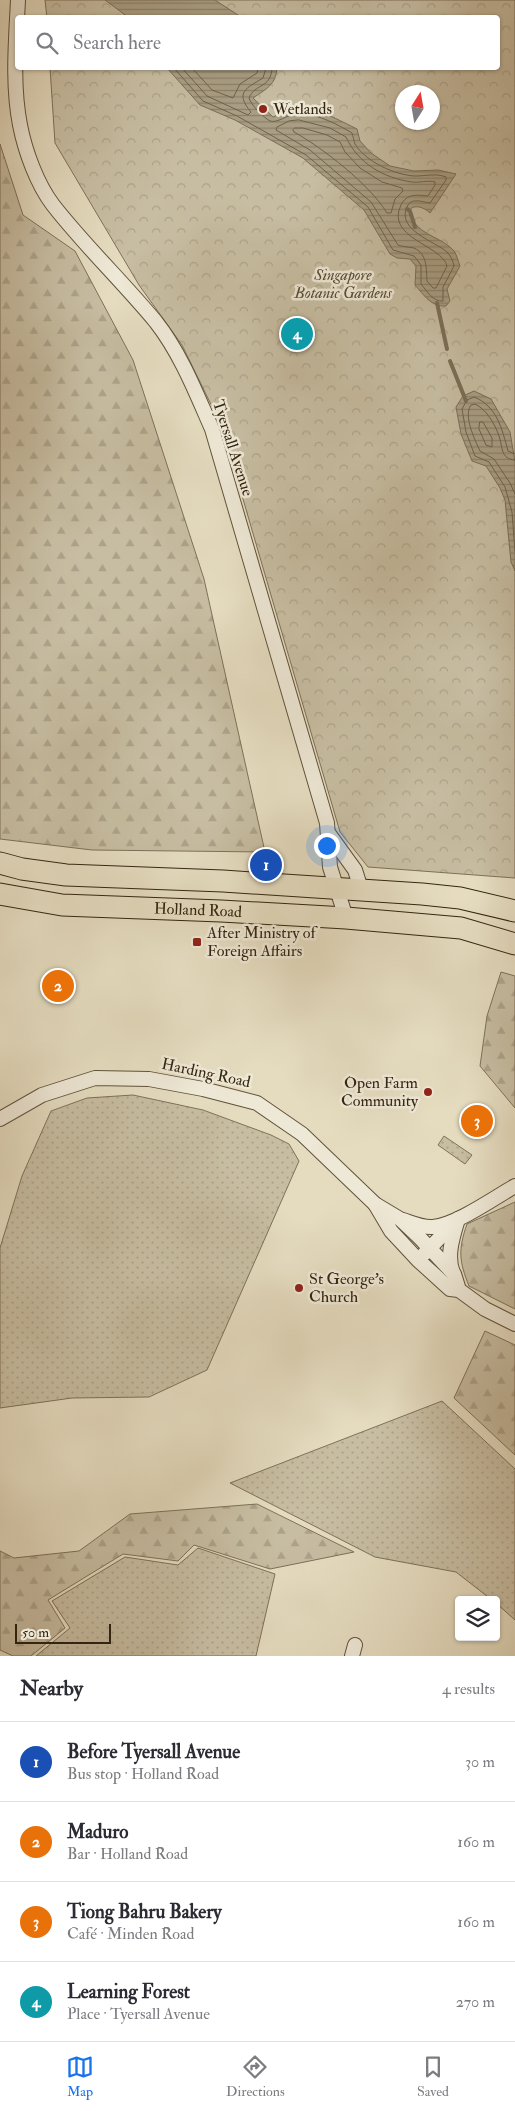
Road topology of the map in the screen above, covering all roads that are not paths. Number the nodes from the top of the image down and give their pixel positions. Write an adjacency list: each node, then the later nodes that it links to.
1 (18, 0): 2 (street, Tyersall Avenue)
2 (18, 15)
3 (17, 70): 4 (street, Tyersall Avenue)
4 (329, 833): 6 (street, Tyersall Avenue); 7 (street)
5 (0, 863): 6 (main road, Holland Road)
6 (338, 888): 7 (main road, Holland Road); 10 (street, Tyersall Avenue)
7 (361, 889): 9 (main road, Holland Road)
8 (0, 894): 10 (main road, Holland Road)
9 (515, 911)
10 (346, 918): 11 (main road, Holland Road)
11 (515, 944)
12 (0, 1120): 14 (street, Harding Road)
13 (515, 1186): 15 (street)
14 (375, 1204): 16 (street, Harding Road); 18 (street, Harding Road)
15 (459, 1218): 16 (street); 17 (street); 19 (street)
16 (400, 1219): 17 (street, Harding Road)
17 (430, 1248): 18 (street); 19 (street, Harding Road)
18 (418, 1260): 20 (street, Harding Road)
19 (454, 1274): 20 (street)
20 (459, 1290): 21 (street, Harding Road)
21 (515, 1324)

